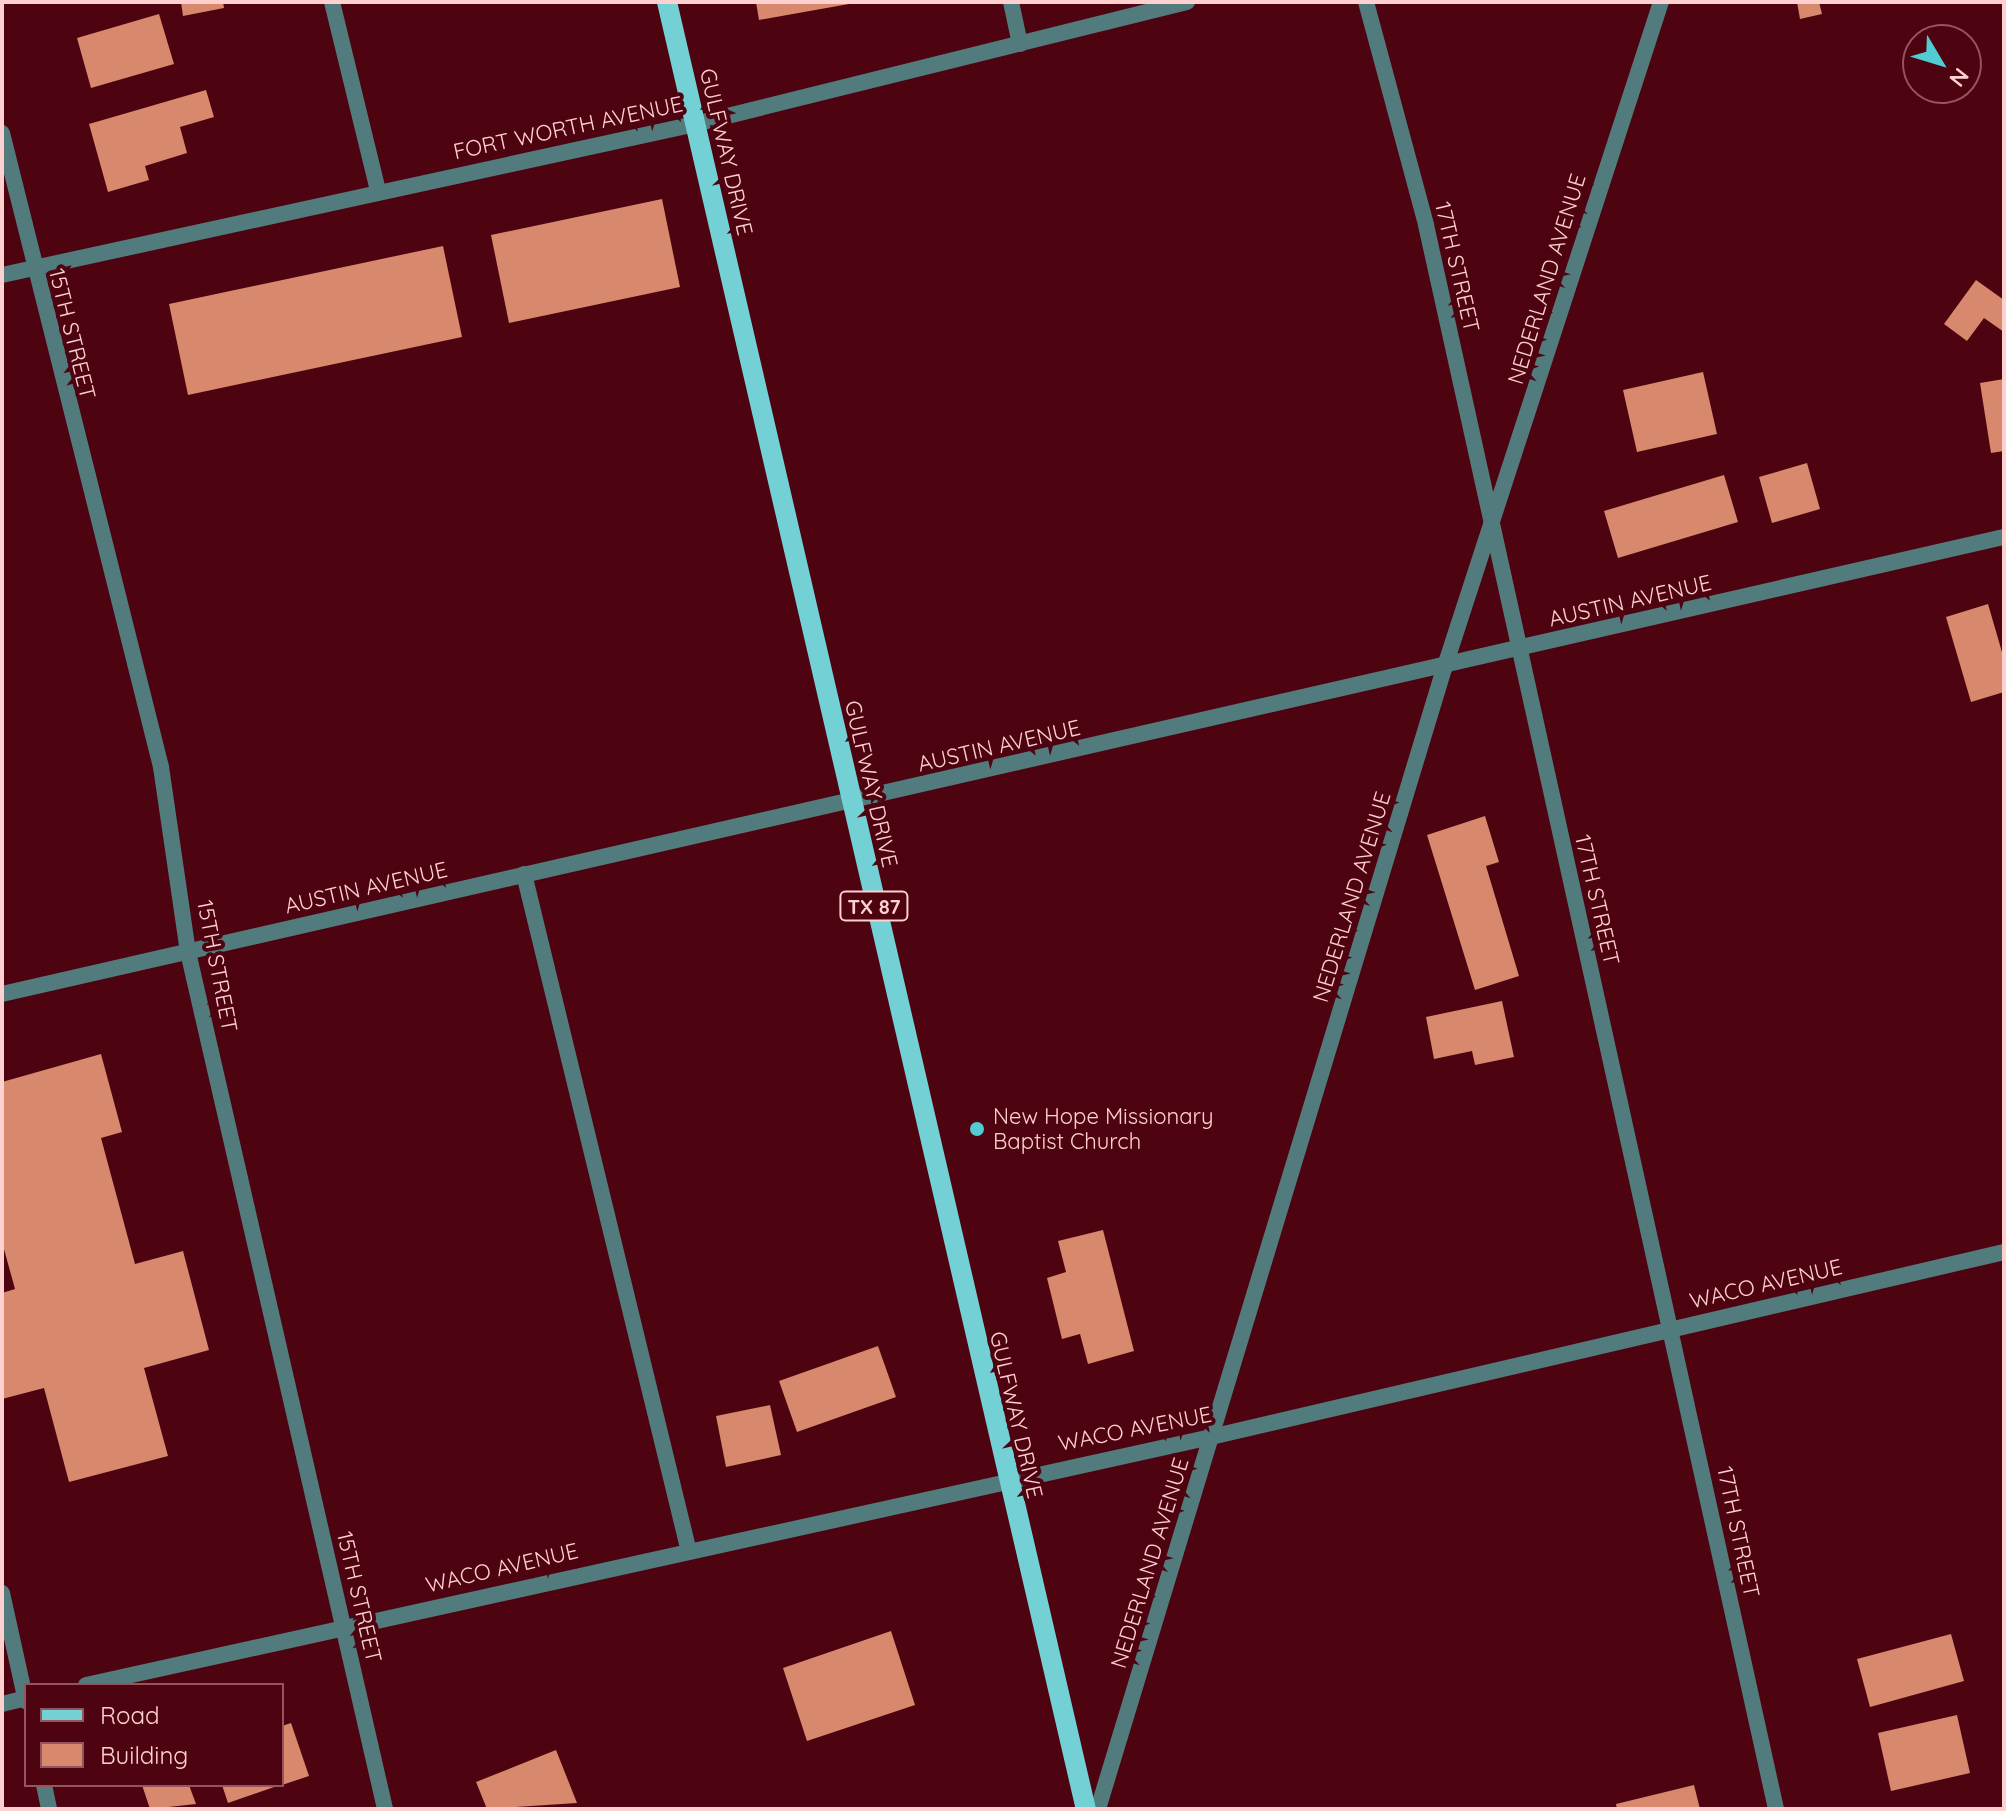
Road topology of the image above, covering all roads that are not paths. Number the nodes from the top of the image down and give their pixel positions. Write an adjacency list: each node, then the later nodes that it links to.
1 (332, 2): 10 (street)
2 (667, 2): 8 (main road, GULFWAY DRIVE / TX 87)
3 (1011, 2): 7 (street)
4 (1187, 2): 7 (street, FORT WORTH AVENUE)
5 (1366, 2): 13 (street, 17TH STREET)
6 (1661, 2): 13 (street, NEDERLAND AVENUE)
7 (1020, 44): 8 (street, FORT WORTH AVENUE)
8 (695, 124): 10 (street, FORT WORTH AVENUE); 17 (main road, GULFWAY DRIVE / TX 87)
9 (2, 133): 11 (street, 15TH STREET)
10 (378, 191): 11 (street, FORT WORTH AVENUE)
11 (32, 268): 12 (street, FORT WORTH AVENUE); 19 (street, 15TH STREET)
12 (2, 275)
13 (1492, 528): 15 (street, 17TH STREET); 16 (street, NEDERLAND AVENUE)
14 (2004, 537): 15 (street, AUSTIN AVENUE)
15 (1519, 649): 16 (street, AUSTIN AVENUE); 22 (street, 17TH STREET)
16 (1444, 669): 17 (street, AUSTIN AVENUE); 23 (street, NEDERLAND AVENUE)
17 (850, 802): 18 (street, AUSTIN AVENUE); 24 (main road, GULFWAY DRIVE / TX 87)
18 (524, 874): 19 (street, AUSTIN AVENUE); 25 (street)
19 (188, 952): 20 (street, AUSTIN AVENUE); 27 (street, 15TH STREET)
20 (2, 994)
21 (2004, 1252): 22 (street, WACO AVENUE)
22 (1671, 1329): 23 (street, WACO AVENUE); 37 (street, 17TH STREET)
23 (1211, 1437): 24 (street, WACO AVENUE); 36 (street, NEDERLAND AVENUE)
24 (1005, 1477): 25 (street, WACO AVENUE); 35 (main road, GULFWAY DRIVE / TX 87)
25 (688, 1548): 27 (street, WACO AVENUE)
26 (2, 1593): 29 (street)
27 (343, 1628): 28 (street, WACO AVENUE); 34 (street, 15TH STREET)
28 (95, 1683)
29 (24, 1690)
30 (24, 1699): 31 (street)
31 (2, 1704)
32 (44, 1787): 33 (street)
33 (49, 1809)
34 (385, 1809)
35 (1086, 1809)
36 (1098, 1809)
37 (1776, 1809)

